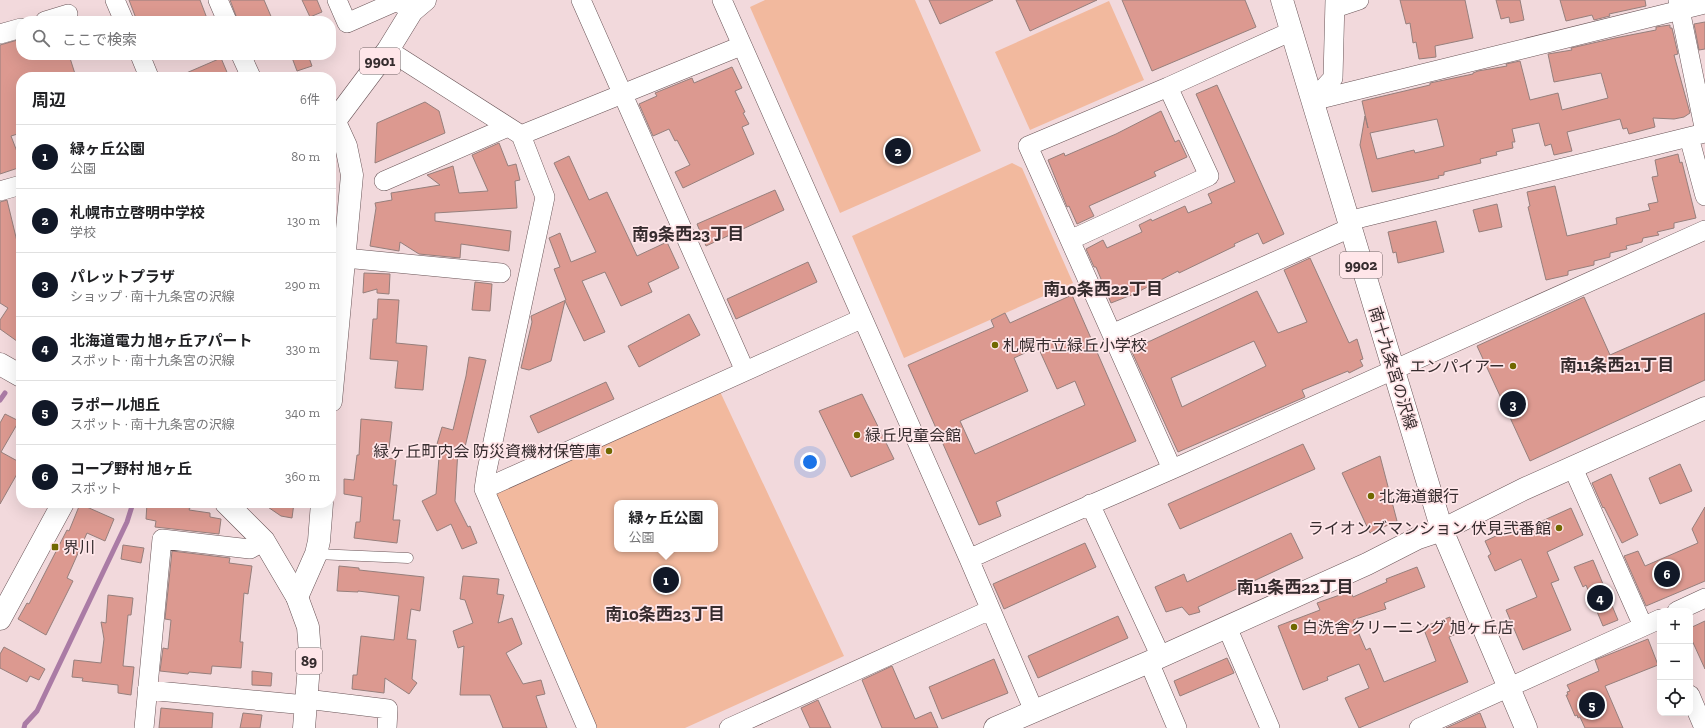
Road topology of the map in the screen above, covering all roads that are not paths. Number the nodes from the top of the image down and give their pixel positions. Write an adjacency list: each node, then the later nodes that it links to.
1 (115, 0): 14 (street)
2 (218, 0): 15 (street)
3 (337, 0): 8 (street)
4 (582, 0): 26 (street)
5 (722, 0): 19 (street)
6 (1282, 0): 17 (street, 南十九条宮の沢線 / 9902)
7 (1359, 0): 9 (street)
8 (408, 3): 20 (street, 9901)
9 (1335, 4): 27 (street)
10 (1705, 4): 11 (street)
11 (1679, 5): 27 (street); 31 (street)
12 (68, 14): 13 (street)
13 (61, 16)
14 (122, 16)
15 (225, 16)
16 (16, 29): 18 (street)
17 (1292, 31): 25 (street); 27 (street, 南十九条宮の沢線 / 9902)
18 (0, 34)
19 (741, 46): 26 (street); 41 (street)
20 (388, 50): 28 (street, 9901); 30 (street)
21 (142, 60): 23 (street)
22 (243, 60): 24 (street)
23 (147, 72)
24 (249, 72)
25 (1168, 86): 38 (street); 38 (street)
26 (622, 94): 30 (street); 46 (street)
27 (1312, 101): 36 (street, 南十九条宮の沢線 / 9902)
28 (336, 120)
29 (336, 129): 39 (street)
30 (515, 131): 32 (street); 51 (street)
31 (1700, 134): 35 (street); 36 (street)
32 (384, 181)
33 (16, 186): 34 (street)
34 (0, 191)
35 (1705, 196)
36 (1349, 224): 42 (street); 45 (street, 南十九条宮の沢線 / 9902)
37 (1705, 230): 45 (street)
38 (1070, 240): 42 (street)
39 (344, 258): 40 (street); 43 (street)
40 (501, 273)
41 (861, 319): 46 (street); 60 (street)
42 (1112, 334): 50 (street)
43 (336, 346)
44 (0, 364): 47 (street)
45 (1393, 370): 50 (street); 56 (street, 南十九条宮の沢線 / 9902)
46 (745, 371): 51 (street)
47 (16, 373)
48 (1705, 408): 49 (street)
49 (1573, 468): 56 (street); 66 (street)
50 (1172, 469): 52 (street)
51 (484, 489): 77 (street)
52 (1090, 504): 60 (street); 68 (street)
53 (60, 508): 65 (street)
54 (231, 508): 57 (street, 89)
55 (322, 508): 58 (street)
56 (1442, 530): 67 (street); 69 (street, 南十九条宮の沢線 / 9902)
57 (264, 541): 61 (street, 89); 70 (street)
58 (316, 554): 59 (lane); 61 (street)
59 (408, 558)
60 (969, 559): 64 (street)
61 (297, 597): 71 (street, 89)
62 (1705, 598): 63 (street)
63 (1683, 608)
64 (990, 610): 73 (street); 78 (street)
65 (0, 619)
66 (1655, 622): 69 (street)
67 (1227, 627): 68 (street); 81 (street)
68 (1155, 660): 73 (street); 80 (street)
69 (1509, 687): 82 (street); 83 (street, 南十九条宮の沢線 / 9902)
70 (147, 690): 71 (street); 74 (street)
71 (306, 702): 75 (street, 89); 76 (street)
72 (1693, 702): 84 (street)
73 (1034, 711): 79 (street)
74 (144, 728)
75 (304, 728)
76 (387, 728)
77 (587, 728)
78 (729, 728)
79 (995, 728)
80 (1177, 728)
81 (1270, 728)
82 (1419, 728)
83 (1526, 728)
84 (1704, 728)

